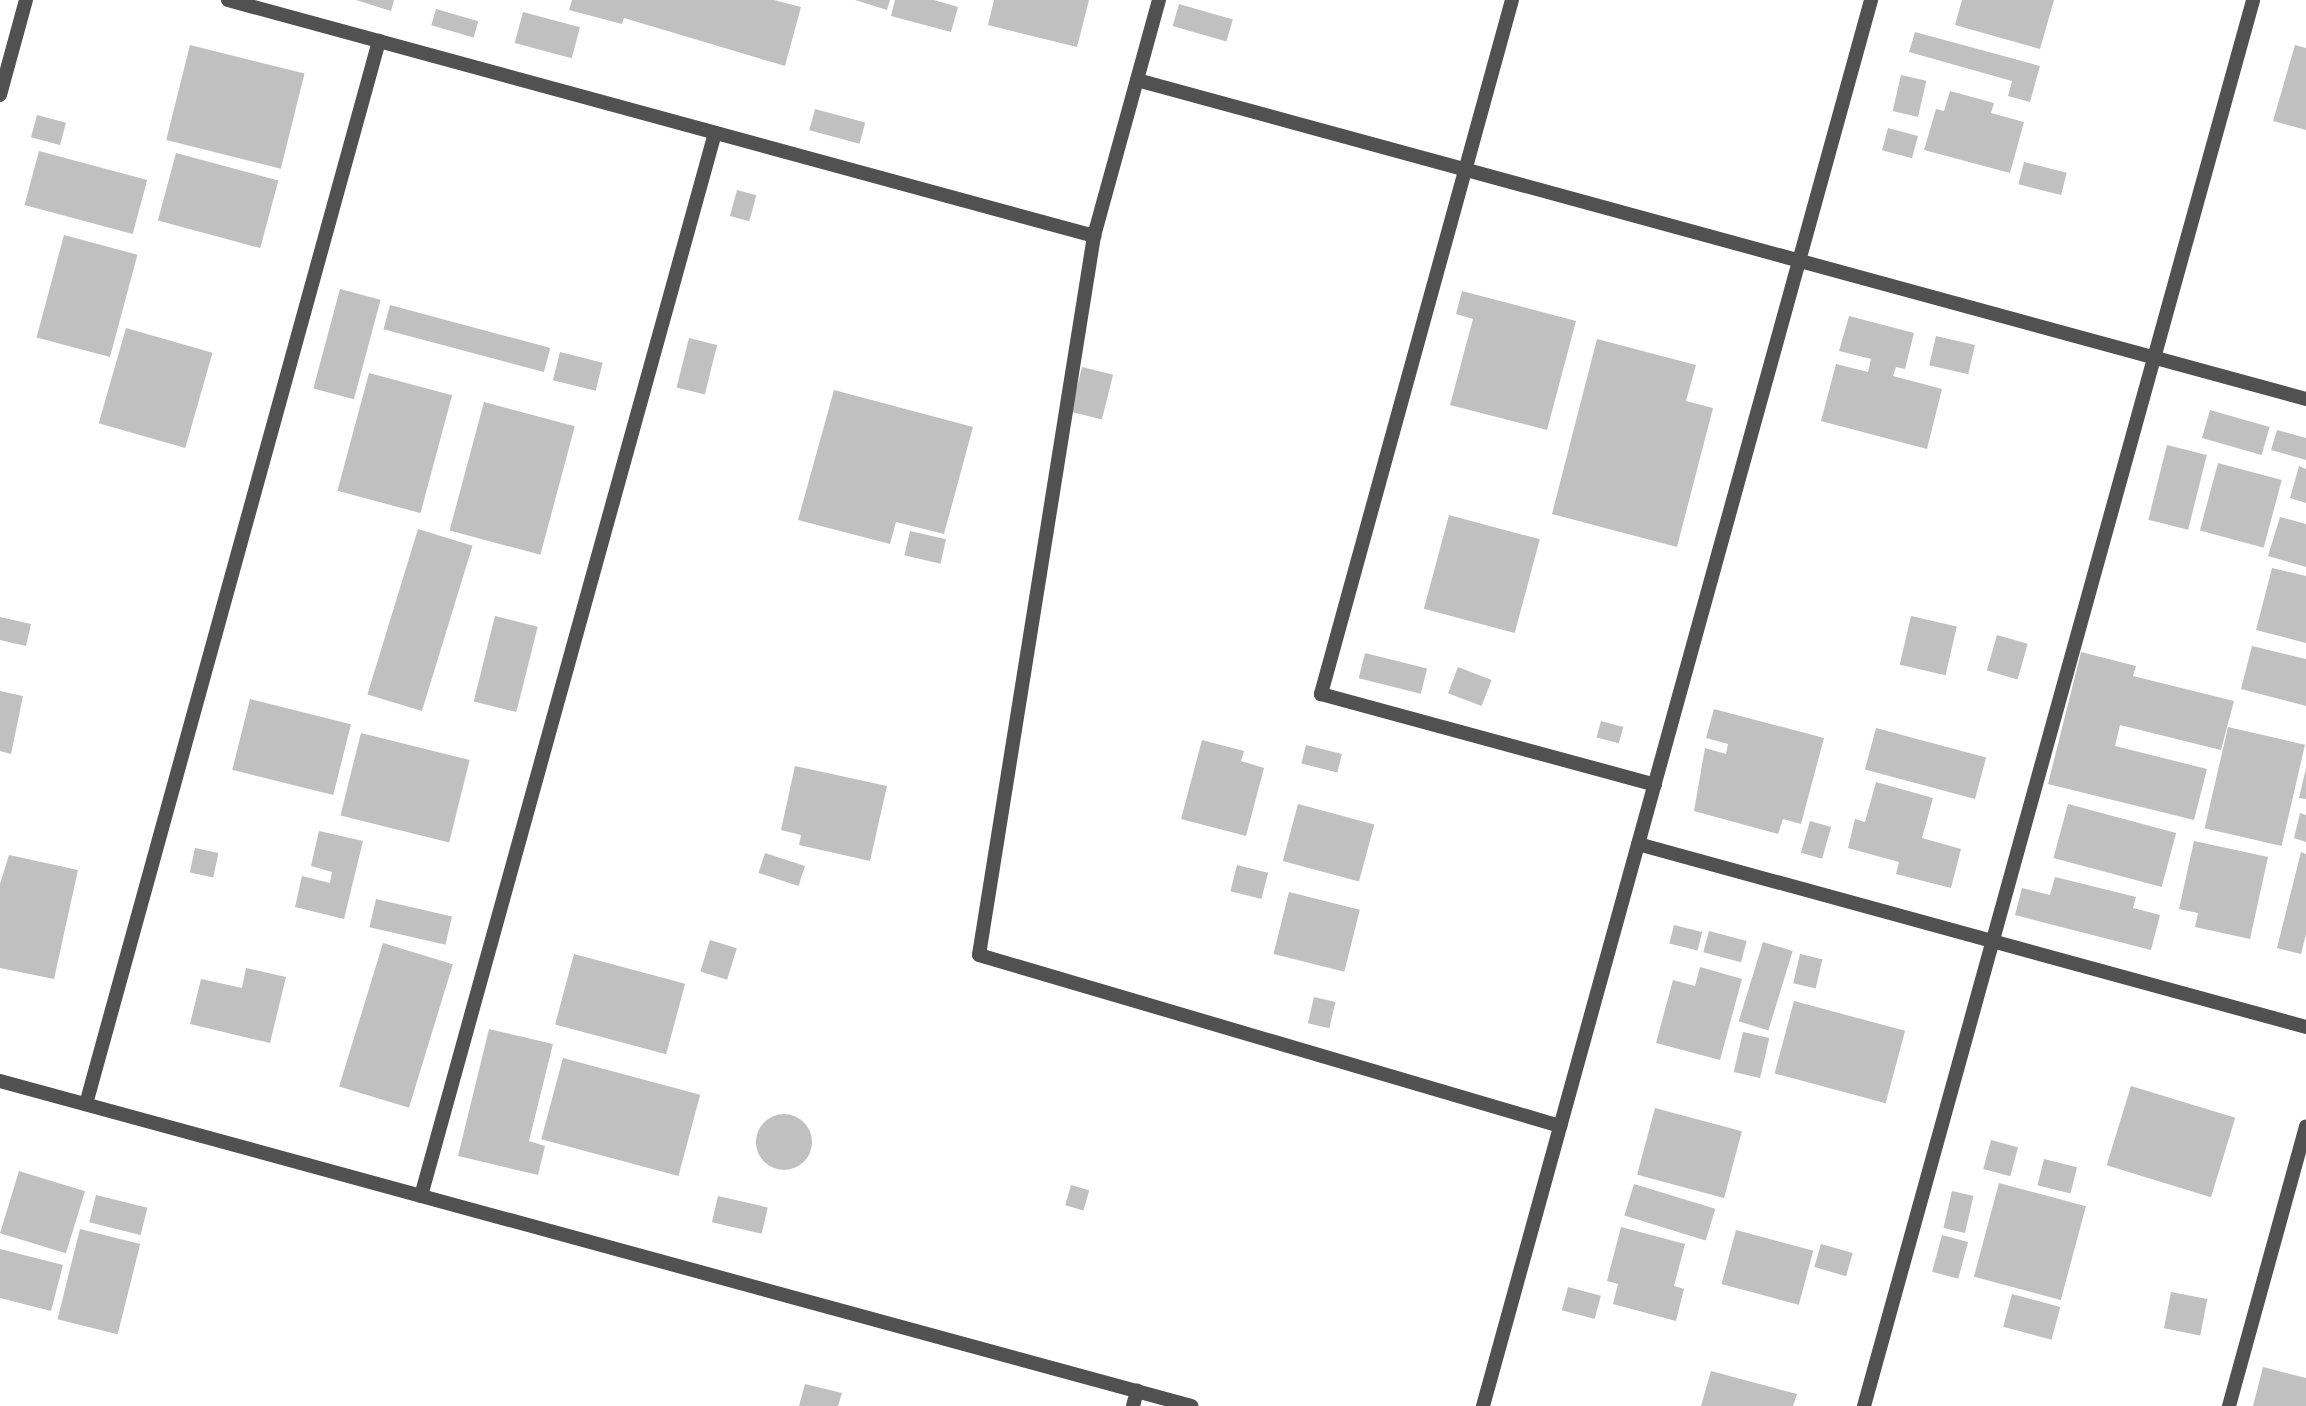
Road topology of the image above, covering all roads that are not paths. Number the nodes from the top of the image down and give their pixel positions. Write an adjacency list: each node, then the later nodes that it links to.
1 (26, 0): 9 (street)
2 (228, 0): 7 (street)
3 (1159, 0): 8 (street)
4 (1512, 0): 11 (street)
5 (1871, 0): 13 (street)
6 (2253, 0): 14 (street)
7 (379, 41): 10 (street); 21 (street)
8 (1137, 80): 11 (street); 12 (street)
9 (0, 95)
10 (715, 133): 12 (street); 24 (street)
11 (1465, 170): 13 (street); 16 (street)
12 (1094, 236): 22 (street)
13 (1800, 260): 14 (street); 16 (street)
14 (2154, 357): 15 (street); 18 (street)
15 (2306, 399)
16 (1655, 785): 17 (street)
17 (1638, 844): 18 (street); 22 (street)
18 (1992, 941): 19 (street); 29 (street)
19 (2306, 1027)
20 (0, 1081): 21 (street)
21 (86, 1104): 24 (street)
22 (1560, 1126): 28 (street)
23 (2306, 1126): 30 (street)
24 (421, 1196): 25 (street)
25 (1137, 1391): 26 (street); 27 (street)
26 (1133, 1406)
27 (1191, 1406)
28 (1483, 1406)
29 (1864, 1406)
30 (2229, 1406)

